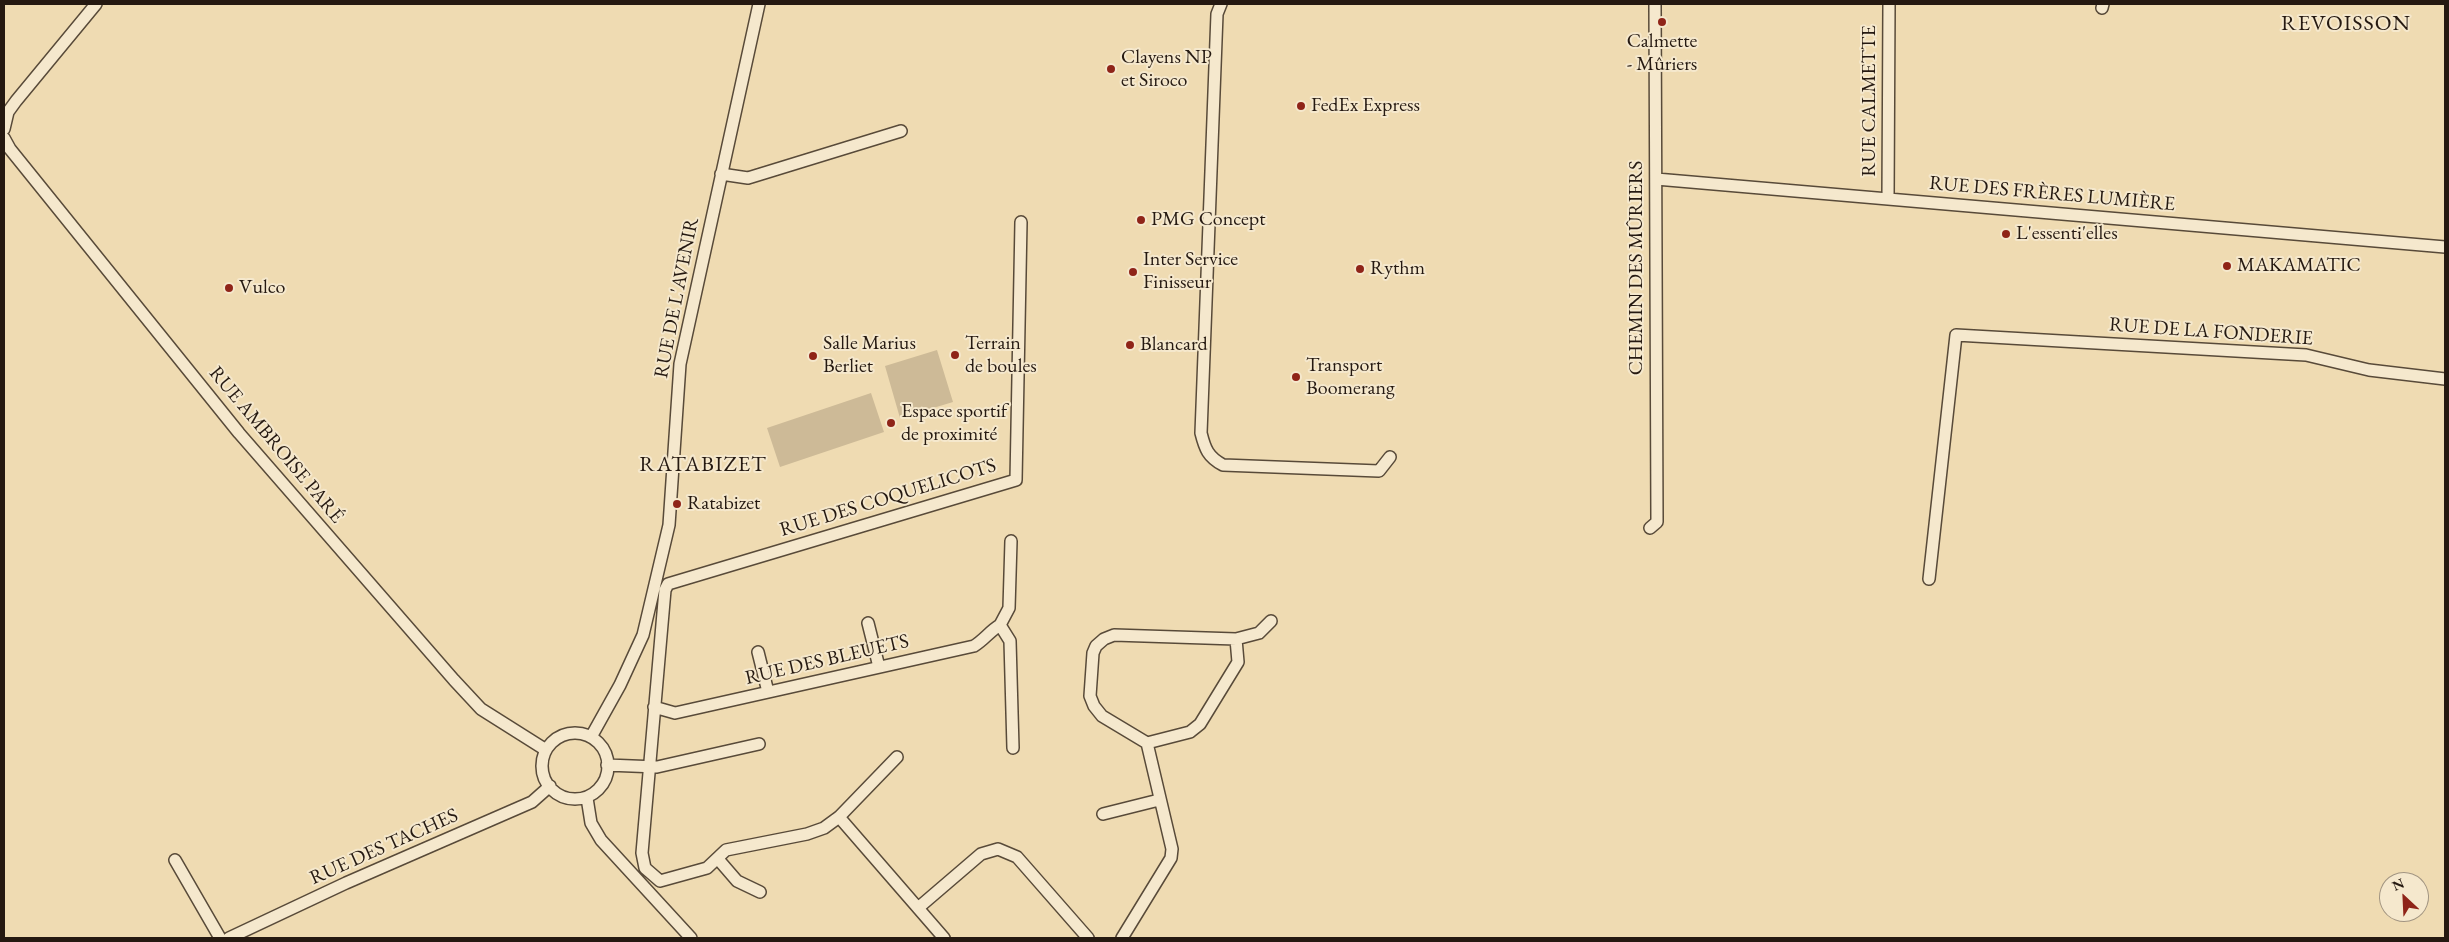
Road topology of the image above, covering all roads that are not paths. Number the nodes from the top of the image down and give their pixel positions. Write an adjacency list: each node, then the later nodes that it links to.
1 (96, 4): 6 (street)
2 (760, 4): 9 (street, RUE DE L'AVENIR)
3 (1222, 4): 15 (street)
4 (1655, 4): 10 (street, CHEMIN DES MÛRIERS)
5 (1889, 4): 11 (street, RUE CALMETTE)
6 (4, 129)
7 (901, 131): 9 (street)
8 (4, 138): 31 (street, RUE AMBROISE PARÉ)
9 (721, 174): 27 (street, RUE DE L'AVENIR)
10 (1656, 179): 11 (street, RUE DES FRÈRES LUMIÈRE); 16 (street, CHEMIN DES MÛRIERS)
11 (1888, 199): 13 (street, RUE DES FRÈRES LUMIÈRE)
12 (1021, 222): 26 (street, RUE DES COQUELICOTS)
13 (2445, 247)
14 (2445, 379): 18 (street, RUE DE LA FONDERIE)
15 (1390, 457)
16 (1650, 528)
17 (1011, 541): 21 (street, RUE DES BLEUETS)
18 (1929, 579)
19 (1271, 621): 22 (street)
20 (868, 623): 24 (street)
21 (1000, 625): 24 (street, RUE DES BLEUETS); 30 (street)
22 (1236, 639): 28 (street); 28 (street)
23 (758, 652): 25 (street)
24 (879, 667): 25 (street, RUE DES BLEUETS)
25 (768, 692): 26 (street, RUE DES BLEUETS)
26 (654, 707): 34 (street)
27 (590, 737): 31 (street); 33 (street)
28 (1147, 743): 37 (street)
29 (759, 744): 34 (street)
30 (1013, 748)
31 (546, 750): 35 (street)
32 (896, 756): 39 (street)
33 (608, 765): 34 (street); 36 (street)
34 (649, 767): 40 (street)
35 (550, 786): 36 (street); 45 (street, RUE DES TACHES)
36 (587, 798): 46 (street)
37 (1159, 800): 38 (street); 49 (street)
38 (1103, 814)
39 (839, 817): 40 (street); 43 (street)
40 (718, 859): 42 (street)
41 (175, 860): 44 (street)
42 (760, 892)
43 (918, 908): 47 (street); 48 (street)
44 (220, 938)
45 (229, 938)
46 (691, 938)
47 (944, 938)
48 (1088, 938)
49 (1122, 938)

